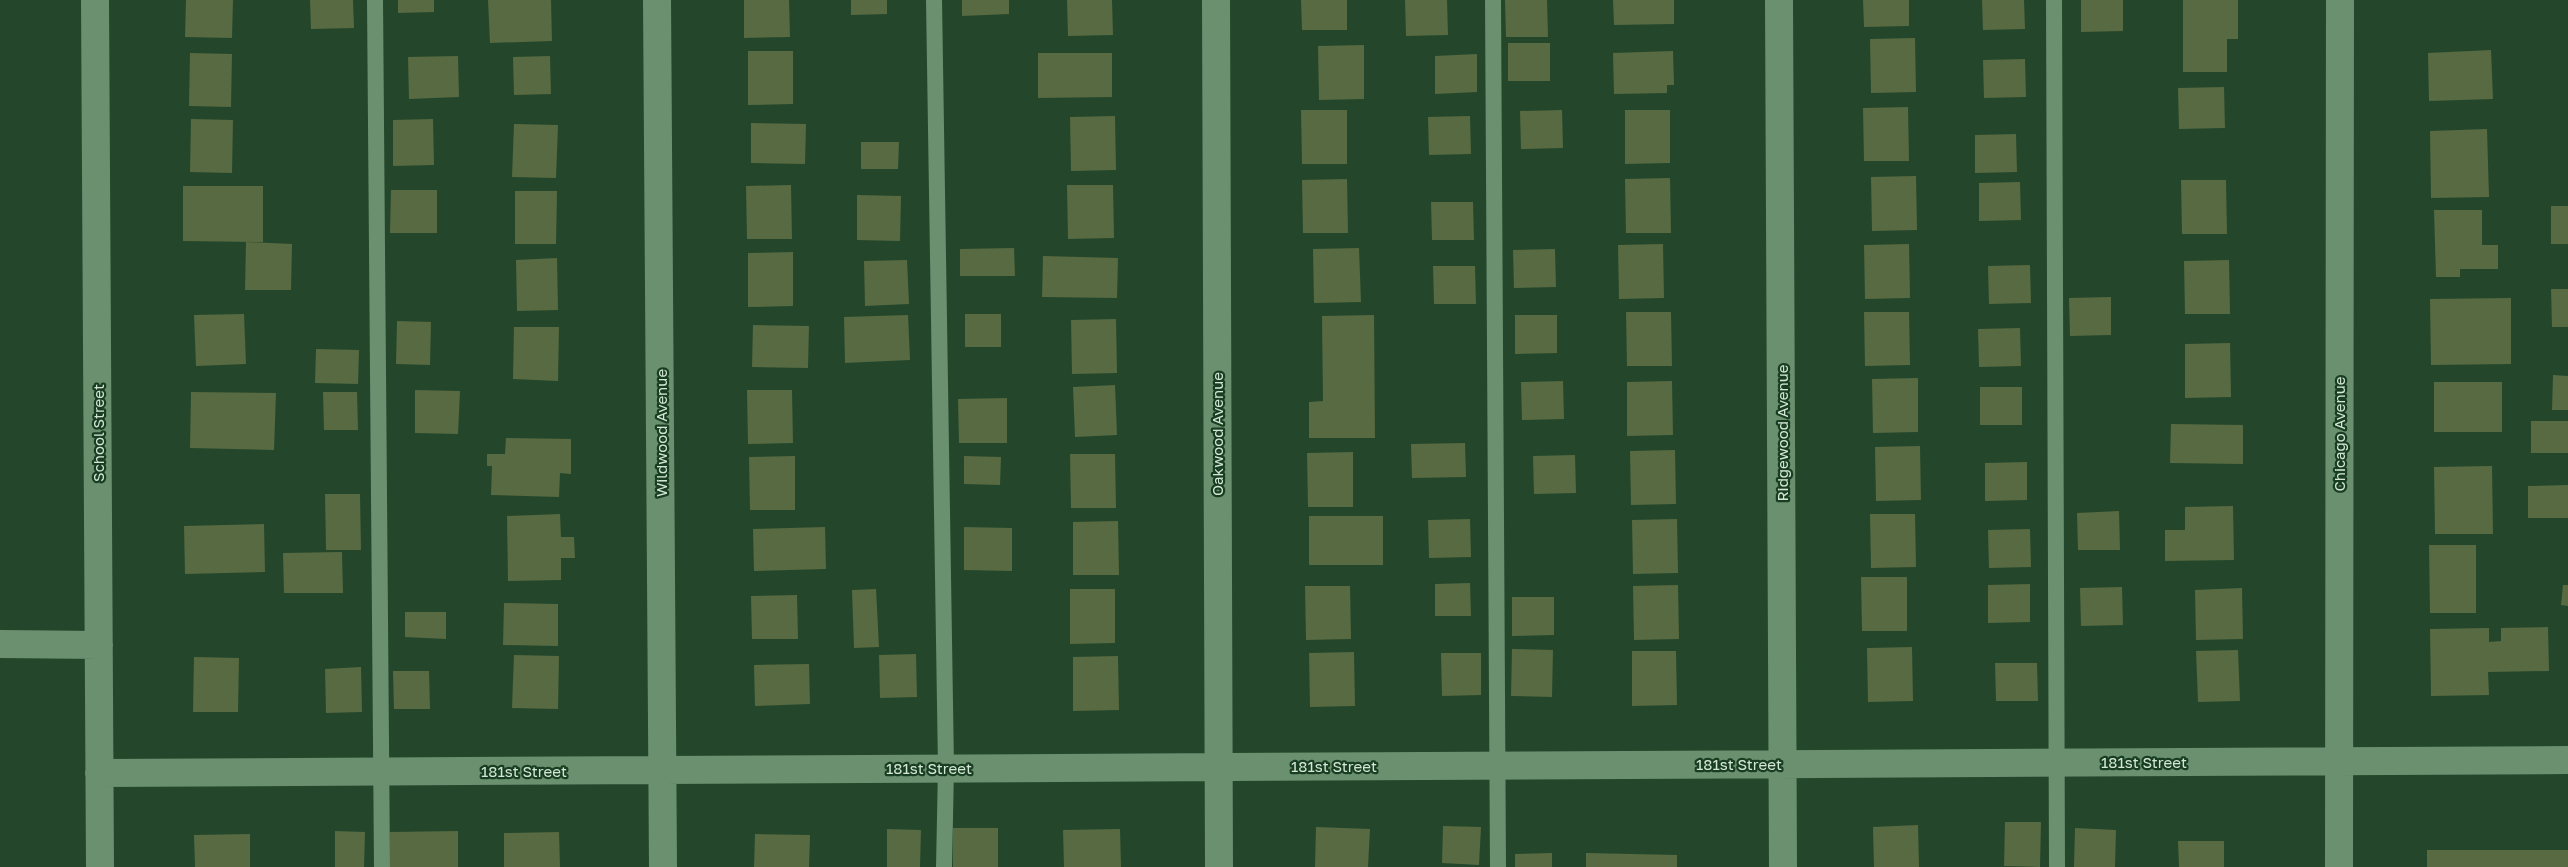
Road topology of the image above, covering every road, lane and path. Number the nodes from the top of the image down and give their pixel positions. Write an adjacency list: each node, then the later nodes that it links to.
1 (95, 0): 11 (street, School Street)
2 (375, 0): 20 (lane)
3 (657, 0): 19 (street, Wildwood Avenue)
4 (934, 0): 18 (lane)
5 (1216, 0): 17 (street, Oakwood Avenue)
6 (1493, 0): 16 (lane)
7 (1779, 0): 15 (street, Ridgewood Avenue)
8 (2054, 0): 14 (lane)
9 (2340, 0): 13 (street, Chicago Avenue)
10 (0, 644): 11 (street)
11 (99, 645): 21 (street, School Street)
12 (2568, 760): 13 (street, 181st Street)
13 (2338, 761): 14 (street, 181st Street); 30 (street, Chicago Avenue)
14 (2058, 763): 15 (street, 181st Street); 29 (lane)
15 (1783, 764): 16 (street, 181st Street); 28 (street, Ridgewood Avenue)
16 (1498, 765): 17 (street, 181st Street); 27 (lane)
17 (1219, 767): 18 (street, 181st Street); 26 (street, Oakwood Avenue)
18 (946, 768): 19 (street, 181st Street); 25 (lane)
19 (663, 770): 20 (street, 181st Street); 24 (street, Wildwood Avenue)
20 (382, 771): 21 (street, 181st Street); 23 (lane)
21 (99, 772): 22 (street, School Street)
22 (100, 867)
23 (382, 867)
24 (662, 867)
25 (944, 867)
26 (1219, 867)
27 (1498, 867)
28 (1784, 867)
29 (2058, 867)
30 (2339, 867)

